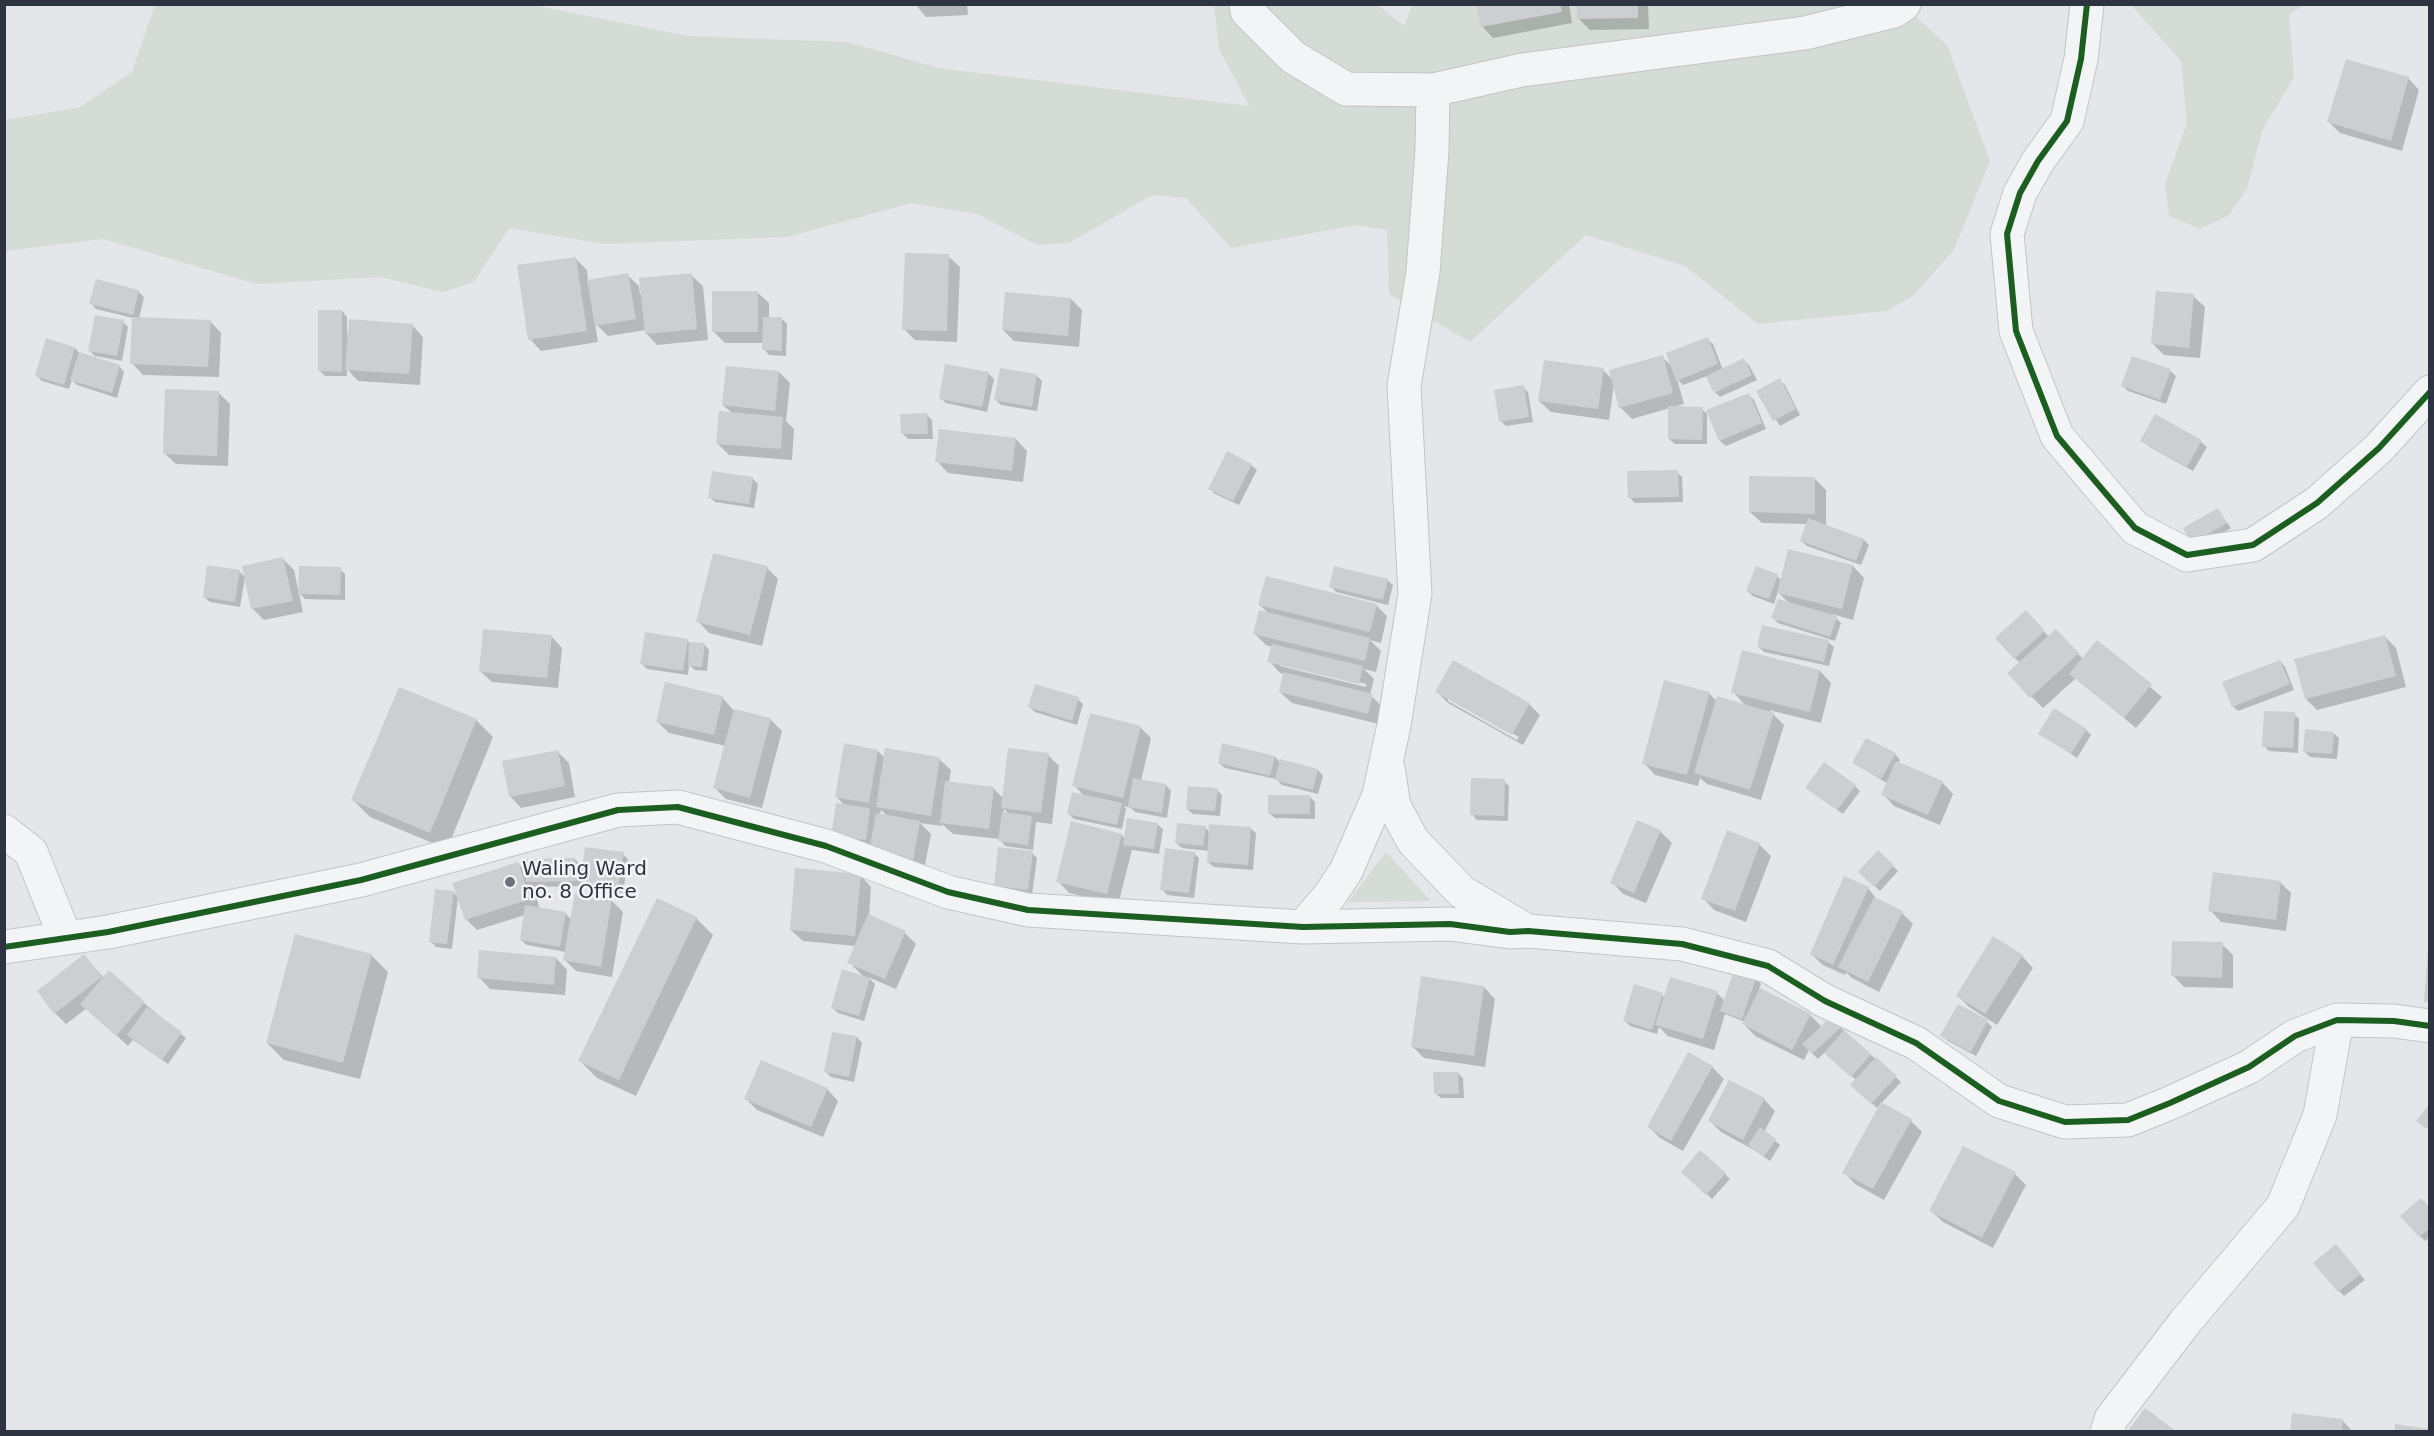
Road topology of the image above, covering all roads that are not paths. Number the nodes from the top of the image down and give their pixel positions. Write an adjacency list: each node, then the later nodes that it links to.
1 (1246, 4): 4 (street)
2 (1904, 4): 4 (street)
3 (2087, 4): 5 (street)
4 (1433, 90): 6 (street)
5 (2430, 392)
6 (1386, 757): 8 (street); 9 (street)
7 (4, 831): 10 (street)
8 (1303, 927): 9 (street); 10 (street)
9 (1528, 931): 12 (street)
10 (65, 938): 11 (street)
11 (4, 947)
12 (2337, 1020): 13 (street); 14 (street)
13 (2430, 1026)
14 (2107, 1431)

